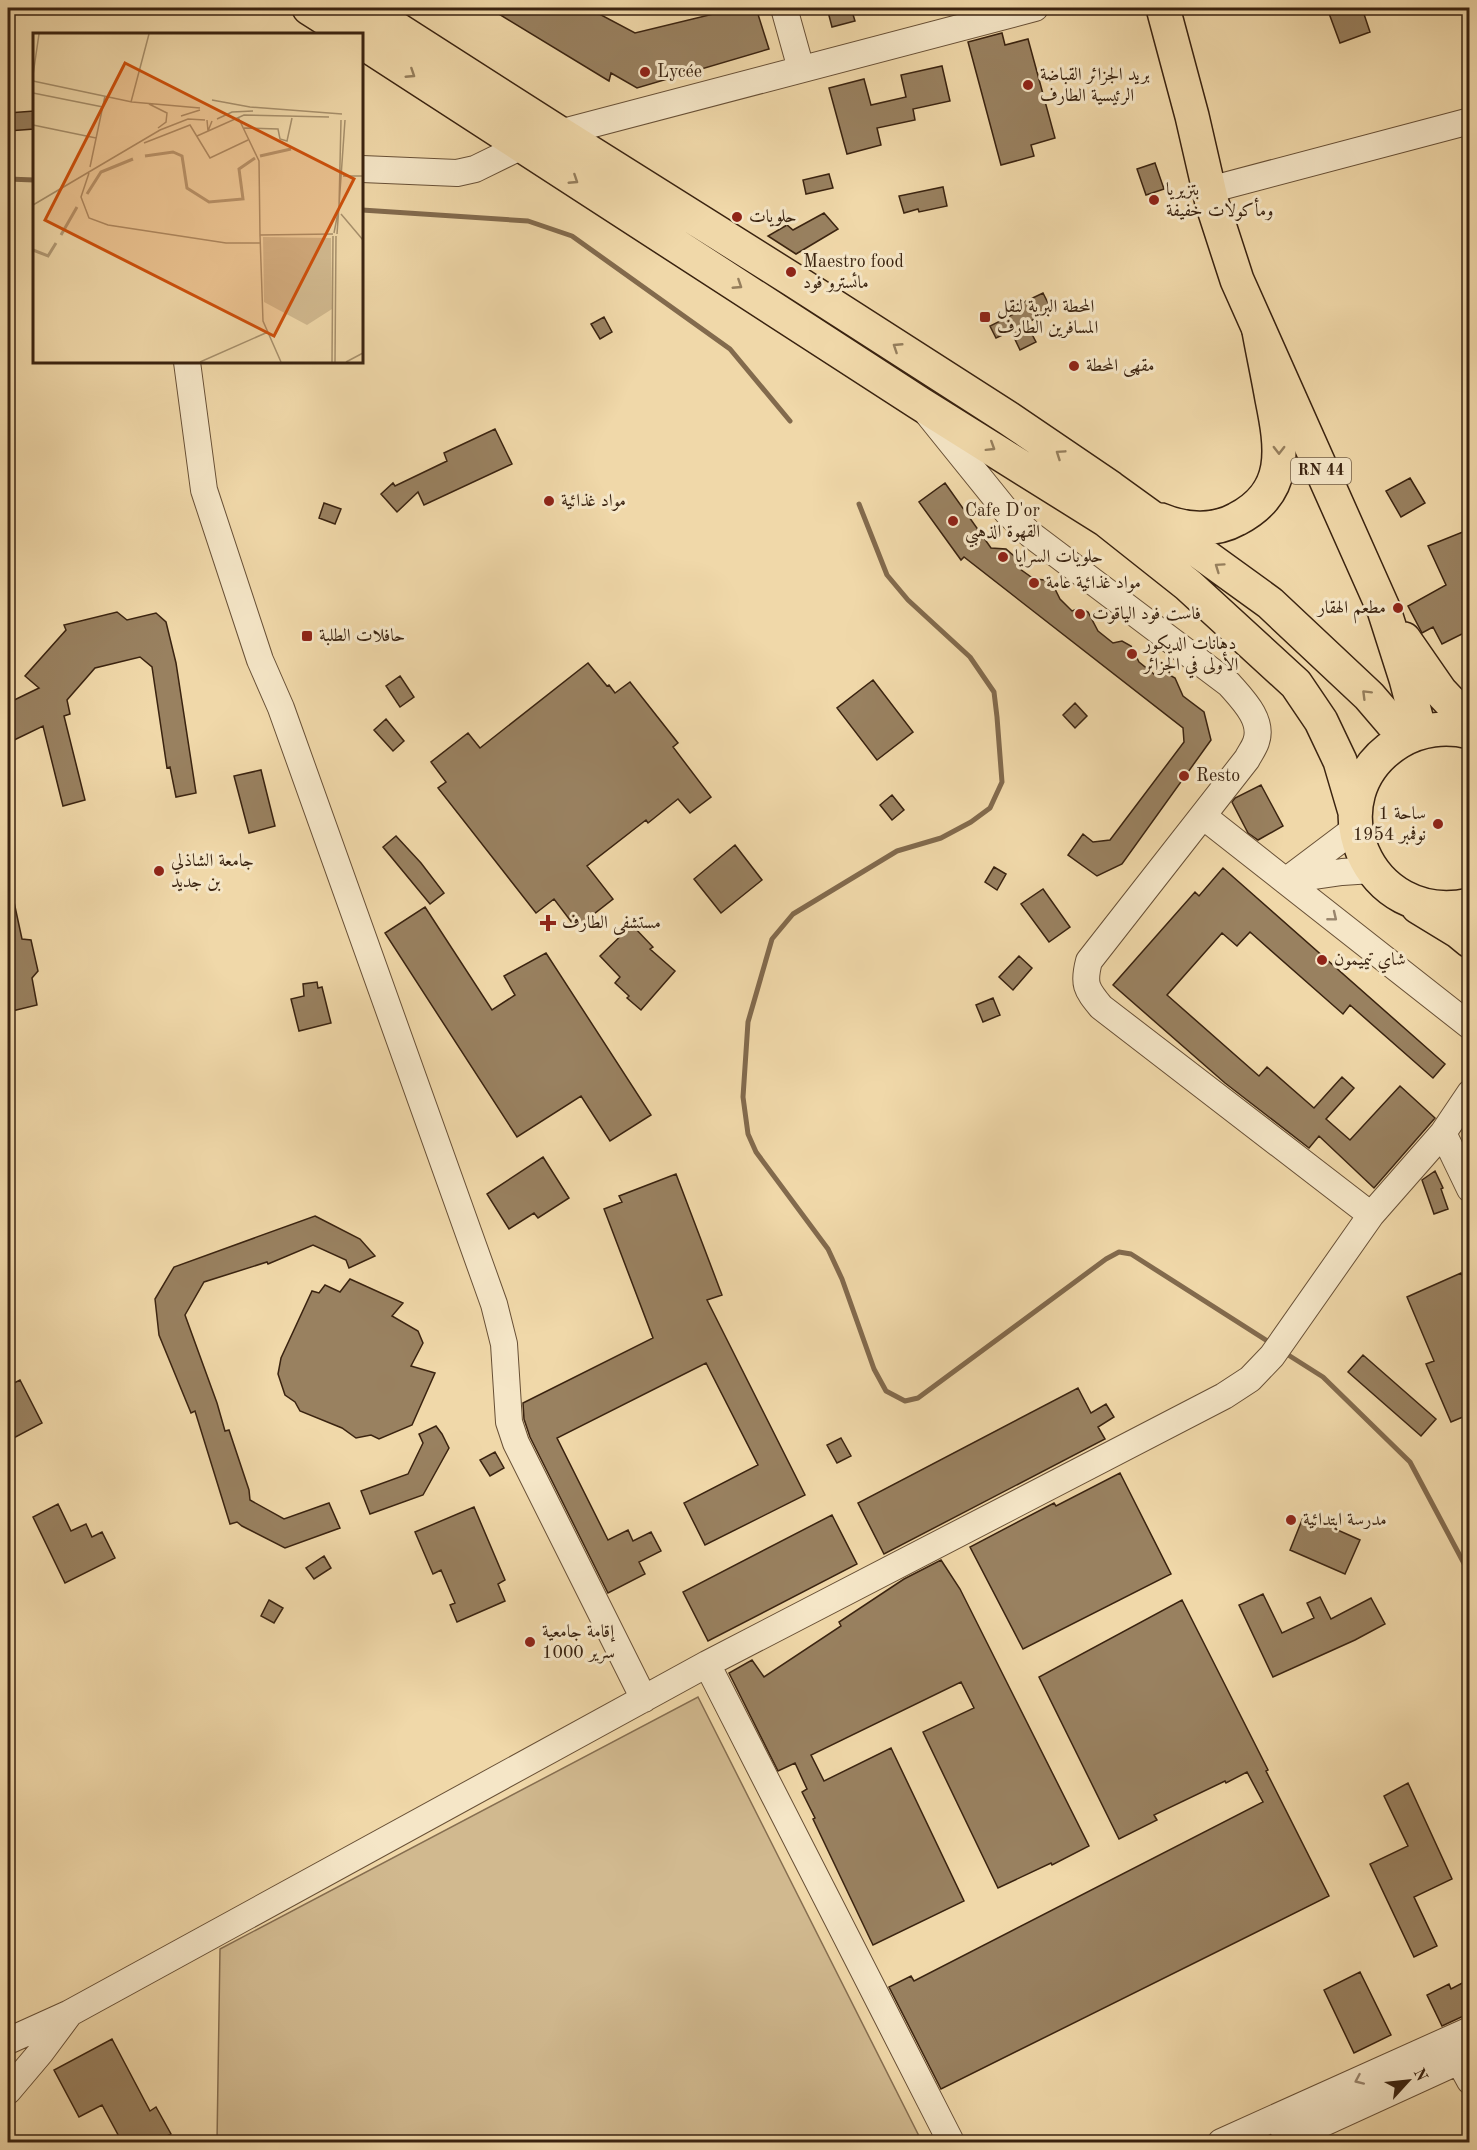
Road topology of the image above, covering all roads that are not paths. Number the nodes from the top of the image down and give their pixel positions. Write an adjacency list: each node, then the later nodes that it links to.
1 (309, 8): 6 (main road)
2 (364, 8): 10 (main road)
3 (784, 8): 8 (street)
4 (1035, 8): 8 (street)
5 (1164, 8): 13 (main road, RN 44)
6 (348, 33)
7 (363, 43): 11 (main road, one-way to 11)
8 (801, 69): 10 (street)
9 (1470, 121): 13 (street)
10 (559, 133): 17 (main road, one-way to 10)
11 (522, 146): 12 (street); 16 (main road, one-way to 16)
12 (363, 170)
13 (1209, 189): 14 (main road, RN 44)
14 (1259, 331): 17 (main road, one-way to 17); 18 (main road, RN 44)
15 (187, 363): 35 (street)
16 (919, 403): 22 (street); 23 (main road, one-way to 23)
17 (1111, 488): 21 (main road, one-way to 17)
18 (1384, 610): 19 (main road, RN 44); 21 (main road, RN 44)
19 (1470, 723)
20 (1470, 732): 21 (main road)
21 (1412, 735): 23 (main road)
22 (1203, 816): 25 (street); 33 (street)
23 (1356, 820): 24 (main road); 25 (street)
24 (1372, 870): 25 (street); 26 (main road)
25 (1287, 880): 29 (street, one-way to 29)
26 (1406, 899): 27 (main road); 28 (main road)
27 (1470, 905)
28 (1470, 941)
29 (1470, 1026)
30 (1470, 1093): 31 (street)
31 (1443, 1133): 32 (street); 33 (street)
32 (1470, 1189)
33 (1371, 1215): 34 (street)
34 (707, 1664): 35 (street); 41 (street)
35 (644, 1699): 36 (street)
36 (70, 2013): 38 (street); 40 (street)
37 (1470, 2030): 42 (street, one-way to 42)
38 (8, 2041)
39 (1466, 2066): 43 (street)
40 (8, 2089)
41 (951, 2142)
42 (1221, 2142)
43 (1282, 2142)

